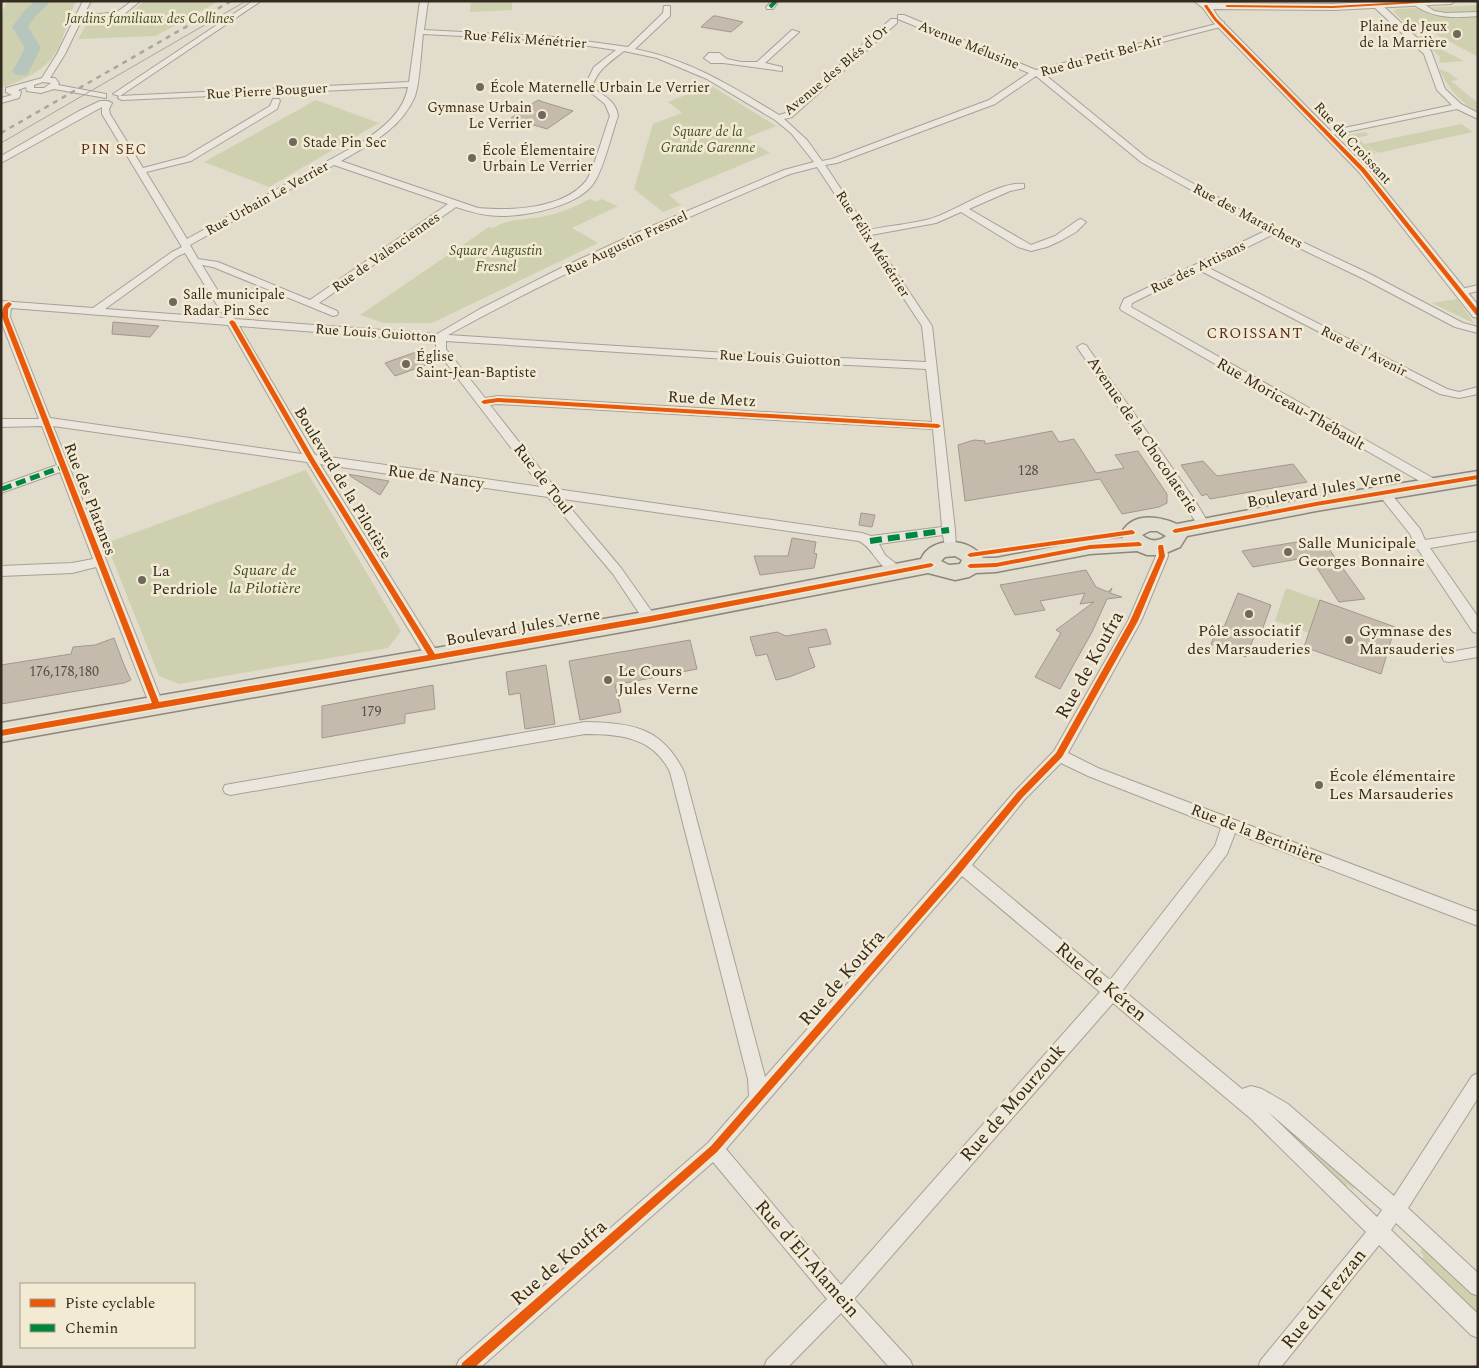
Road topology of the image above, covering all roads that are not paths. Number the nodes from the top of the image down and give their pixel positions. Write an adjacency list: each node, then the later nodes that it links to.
1 (87, 1): 15 (street)
2 (137, 1): 15 (street)
3 (258, 1): 31 (street)
4 (424, 1): 18 (street, Rue Urbain Le Verrier)
5 (776, 1): 12 (street)
6 (1444, 1): 7 (street); 8 (street)
7 (1451, 1)
8 (1415, 2): 11 (street); 14 (street)
9 (1202, 3): 10 (street); 17 (street, Rue du Croissant)
10 (1354, 3): 11 (street)
11 (1378, 4): 35 (street)
12 (770, 7)
13 (667, 8): 20 (street)
14 (1478, 14)
15 (78, 19): 25 (street)
16 (897, 19): 24 (street, Avenue Mélusine); 37 (street, Avenue des Blés d'Or)
17 (1221, 24): 24 (street, Rue du Petit Bel-Air); 38 (street, Rue du Croissant)
18 (420, 32): 20 (street, Rue Félix Ménétrier); 26 (street, Rue Urbain Le Verrier)
19 (795, 32): 21 (street)
20 (626, 49): 23 (street, Rue Félix Ménétrier); 44 (street)
21 (759, 64): 22 (street); 23 (street)
22 (779, 69)
23 (701, 73): 37 (street, Rue Félix Ménétrier)
24 (1036, 73): 41 (street, Rue du Petit Bel-Air); 47 (street, Rue des Maraîchers)
25 (45, 79): 27 (street); 28 (street)
26 (412, 84): 31 (street, Rue Pierre Bouguer); 40 (street, Rue Urbain Le Verrier)
27 (53, 86): 28 (street); 33 (street)
28 (33, 88): 29 (street); 30 (street)
29 (5, 91): 30 (street)
30 (16, 96): 32 (street)
31 (119, 96): 33 (street, Rue Pierre Bouguer)
32 (1, 101)
33 (105, 101): 39 (street); 42 (street, Boulevard de la Pilotière)
34 (276, 101): 42 (street)
35 (1458, 106): 36 (street); 38 (street)
36 (1478, 117)
37 (778, 118): 41 (street, Rue Félix Ménétrier)
38 (1330, 134): 53 (street, Rue du Croissant)
39 (1, 160)
40 (332, 162): 44 (street, Rue de Valenciennes); 49 (street, Rue Urbain Le Verrier)
41 (820, 164): 48 (street, Rue Félix Ménétrier); 62 (street, Rue Augustin Fresnel)
42 (140, 171): 49 (street, Boulevard de la Pilotière)
43 (1021, 186): 45 (street)
44 (454, 204): 55 (street, Rue de Valenciennes)
45 (962, 209): 46 (street); 48 (street)
46 (1081, 222)
47 (1272, 231): 51 (street, Rue des Artisans); 61 (street, Rue des Maraîchers)
48 (866, 232): 64 (street, Rue Félix Ménétrier)
49 (186, 246): 50 (street, Boulevard de la Pilotière); 57 (street, Rue Urbain Le Verrier)
50 (195, 261): 55 (street); 60 (street, Boulevard de la Pilotière)
51 (1200, 267): 56 (street, Rue des Artisans); 65 (street, Rue de l'Avenir)
52 (1478, 288): 53 (street)
53 (1461, 292): 59 (street, Rue du Croissant)
54 (5, 304): 57 (street, Rue Louis Guiotton); 67 (street, Rue des Platanes)
55 (311, 304): 58 (street)
56 (1125, 305): 73 (street, Rue Moriceau-Thébault)
57 (96, 311): 60 (street, Rue Louis Guiotton)
58 (333, 313)
59 (1478, 314)
60 (232, 322): 62 (street, Rue Louis Guiotton); 70 (street, Boulevard de la Pilotière)
61 (1478, 330)
62 (440, 338): 64 (street, Rue Louis Guiotton); 66 (street, Rue de Toul)
63 (1082, 346): 77 (street, Avenue de la Chocolaterie)
64 (931, 366): 69 (street, Rue Félix Ménétrier)
65 (1478, 390)
66 (484, 402): 69 (street, Rue de Metz); 76 (street, Rue de Toul)
67 (45, 421): 68 (street, Rue de Nancy); 70 (street, Rue de Nancy); 71 (street, Rue des Platanes)
68 (1, 423)
69 (938, 426): 81 (street, Rue Félix Ménétrier)
70 (311, 459): 76 (street, Rue de Nancy); 93 (street, Boulevard de la Pilotière)
71 (62, 467): 74 (street); 86 (street, Rue des Platanes)
72 (1478, 477): 73 (main road, Boulevard Jules Verne)
73 (1434, 484): 75 (main road, Boulevard Jules Verne)
74 (2, 489)
75 (1383, 492): 77 (main road, Boulevard Jules Verne); 83 (street)
76 (553, 493): 82 (street, Rue de Nancy); 90 (street, Rue de Toul)
77 (1203, 524): 78 (main road, Boulevard Jules Verne)
78 (1175, 531): 80 (main road); 84 (main road)
79 (1478, 536): 83 (street)
80 (1135, 538): 84 (main road); 85 (main road)
81 (949, 540): 82 (street, Rue de Nancy); 85 (main road); 87 (main road)
82 (870, 541): 89 (street)
83 (1420, 545): 91 (street)
84 (1161, 547): 97 (street, Rue de Koufra)
85 (970, 561): 87 (main road)
86 (100, 562): 88 (street); 95 (street, Rue des Platanes)
87 (931, 565): 89 (main road, Boulevard Jules Verne)
88 (1, 571)
89 (899, 571): 90 (main road, Boulevard Jules Verne)
90 (650, 619): 93 (main road, Boulevard Jules Verne)
91 (1478, 628)
92 (1478, 652): 94 (street)
93 (433, 656): 95 (main road, Boulevard Jules Verne)
94 (1449, 657)
95 (156, 704): 96 (main road, Boulevard Jules Verne)
96 (1, 733)
97 (1059, 755): 99 (street, Rue de la Bertinière); 100 (street, Rue de Koufra)
98 (230, 789): 105 (street)
99 (1230, 824): 101 (street, Rue de la Bertinière); 102 (street, Rue de Mourzouk)
100 (962, 866): 102 (street, Rue de Kéren); 105 (street, Rue de Koufra)
101 (1478, 919)
102 (1112, 991): 104 (street, Rue de Kéren); 110 (street, Rue de Mourzouk)
103 (1478, 1082): 107 (street)
104 (1240, 1099): 107 (street); 108 (street, Rue de Kéren)
105 (758, 1100): 106 (street, Rue de Koufra)
106 (714, 1149): 110 (street, Rue d'El-Alamein); 112 (street, Rue de Koufra)
107 (1395, 1209): 108 (street); 109 (street)
108 (1378, 1231): 111 (street, Rue de Kéren); 115 (street, Rue du Fezzan)
109 (1478, 1286)
110 (841, 1299): 113 (street, Rue de Mourzouk); 114 (street, Rue d'El-Alamein)
111 (1478, 1328)
112 (466, 1367)
113 (774, 1367)
114 (903, 1367)
115 (1268, 1367)

